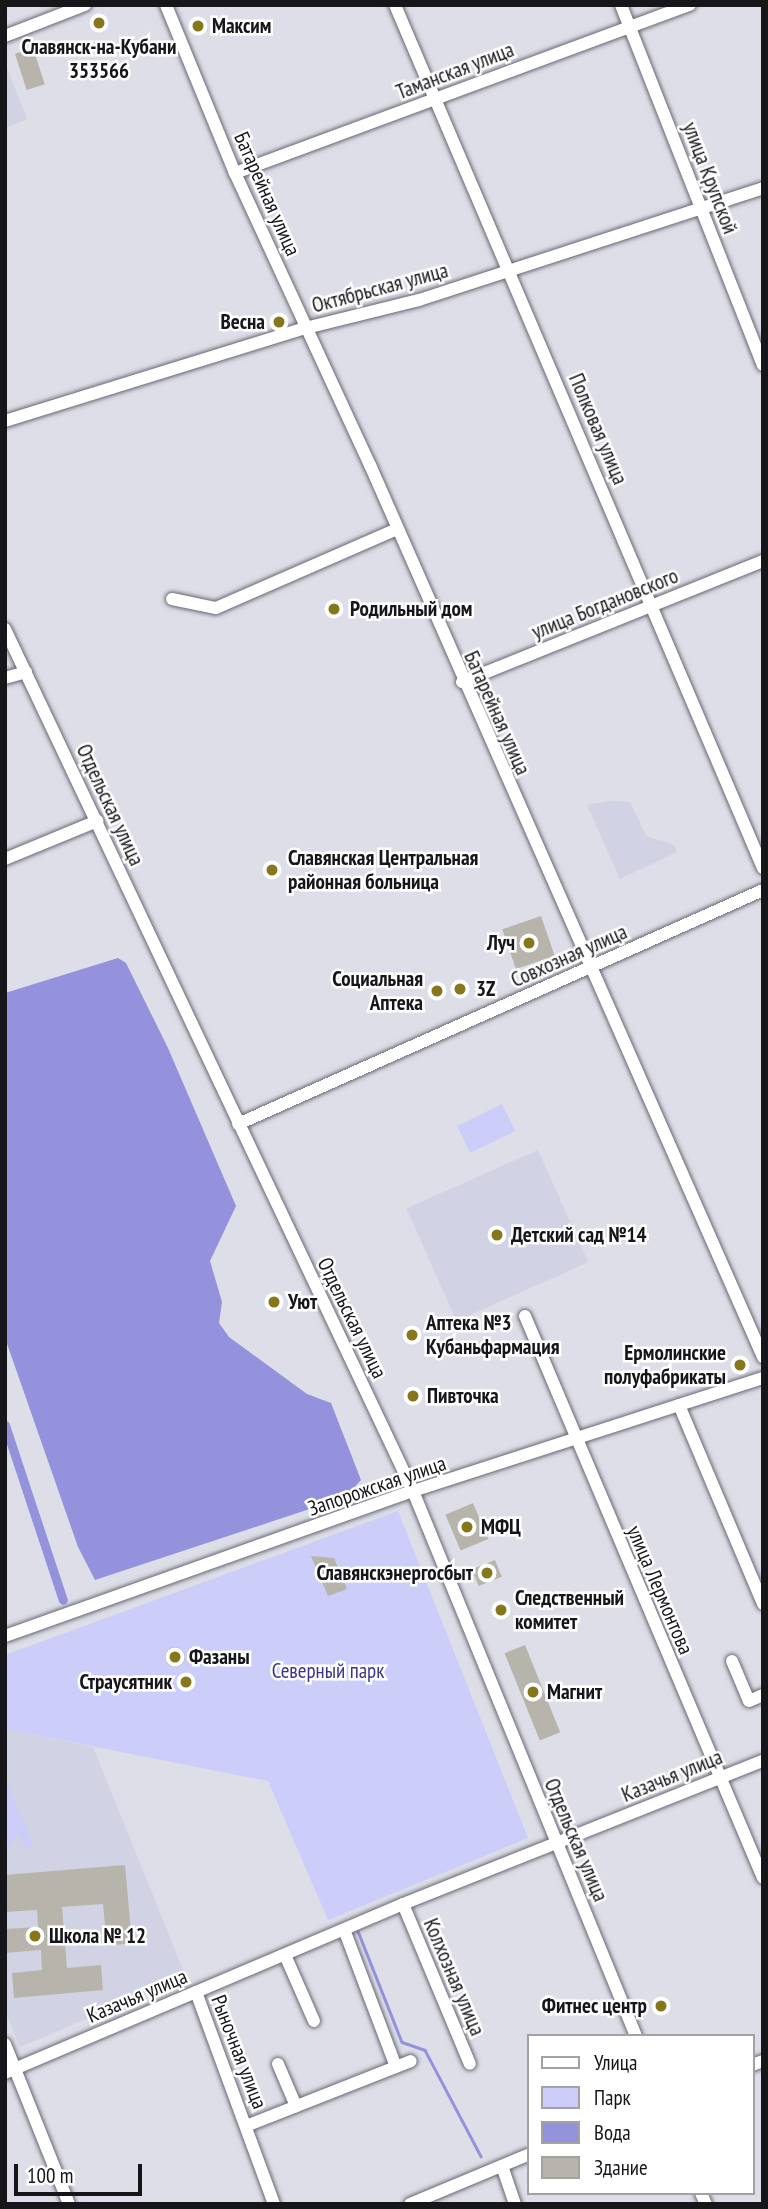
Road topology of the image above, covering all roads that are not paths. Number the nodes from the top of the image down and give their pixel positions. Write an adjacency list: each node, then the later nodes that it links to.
1 (85, 5): 6 (street)
2 (166, 5): 10 (street, Батарейная улица)
3 (395, 5): 9 (street, Полковая улица)
4 (621, 5): 7 (street, улица Крупской)
5 (690, 5): 7 (street, Таманская улица)
6 (53, 11): 8 (street)
7 (631, 28): 9 (street, Таманская улица); 12 (street, улица Крупской)
8 (5, 36)
9 (435, 100): 10 (street, Таманская улица); 13 (street, Полковая улица)
10 (235, 173): 14 (street, Батарейная улица)
11 (763, 188): 12 (street, Октябрьская улица)
12 (700, 207): 13 (street, Октябрьская улица); 15 (street, улица Крупской)
13 (510, 270): 14 (street, Октябрьская улица); 20 (street, Полковая улица)
14 (306, 328): 16 (street, Октябрьская улица); 17 (street, Батарейная улица)
15 (763, 365)
16 (5, 421)
17 (397, 529): 19 (street); 24 (street, Батарейная улица)
18 (763, 561): 20 (street, улица Богдановского)
19 (172, 599)
20 (651, 605): 24 (street, улица Богдановского); 27 (street, Полковая улица)
21 (5, 629): 22 (street, Отдельская улица)
22 (26, 672): 23 (street); 25 (street, Отдельская улица)
23 (5, 678)
24 (463, 682): 29 (street, Батарейная улица)
25 (97, 821): 26 (street); 30 (street, Отдельская улица)
26 (5, 859)
27 (763, 869)
28 (763, 890): 29 (street, Совхозная улица)
29 (589, 969): 30 (street, Совхозная улица); 32 (street, Батарейная улица)
30 (238, 1124): 36 (street, Отдельская улица)
31 (525, 1316): 35 (street, улица Лермонтова)
32 (763, 1357)
33 (763, 1378): 34 (street, Запорожская улица)
34 (679, 1405): 35 (street, Запорожская улица); 37 (street)
35 (574, 1439): 36 (street, Запорожская улица); 42 (street, улица Лермонтова)
36 (412, 1491): 38 (street, Запорожская улица); 43 (street, Отдельская улица)
37 (763, 1604)
38 (5, 1636)
39 (732, 1661): 40 (street)
40 (763, 1695)
41 (763, 1761): 42 (street, Казачья улица)
42 (720, 1778): 43 (street, Казачья улица); 44 (street, улица Лермонтова)
43 (556, 1843): 45 (street, Казачья улица); 50 (street, Отдельская улица)
44 (763, 1878)
45 (402, 1904): 46 (street, Казачья улица); 54 (street, Колхозная улица)
46 (345, 1932): 47 (street, Казачья улица); 55 (street)
47 (285, 1955): 48 (street, Казачья улица); 49 (street)
48 (195, 1992): 56 (street, Казачья улица); 58 (street, Рыночная улица)
49 (314, 2021)
50 (635, 2034)
51 (5, 2044): 56 (street)
52 (411, 2061): 55 (street, Рыночная улица)
53 (278, 2064): 57 (street, Рыночная улица)
54 (470, 2064)
55 (396, 2067): 57 (street, Рыночная улица)
56 (10, 2071): 61 (street)
57 (296, 2106): 58 (street, Рыночная улица)
58 (246, 2126): 62 (street, Рыночная улица)
59 (526, 2156): 60 (street)
60 (502, 2166): 63 (street); 64 (street)
61 (69, 2204)
62 (274, 2204)
63 (410, 2204)
64 (515, 2204)

